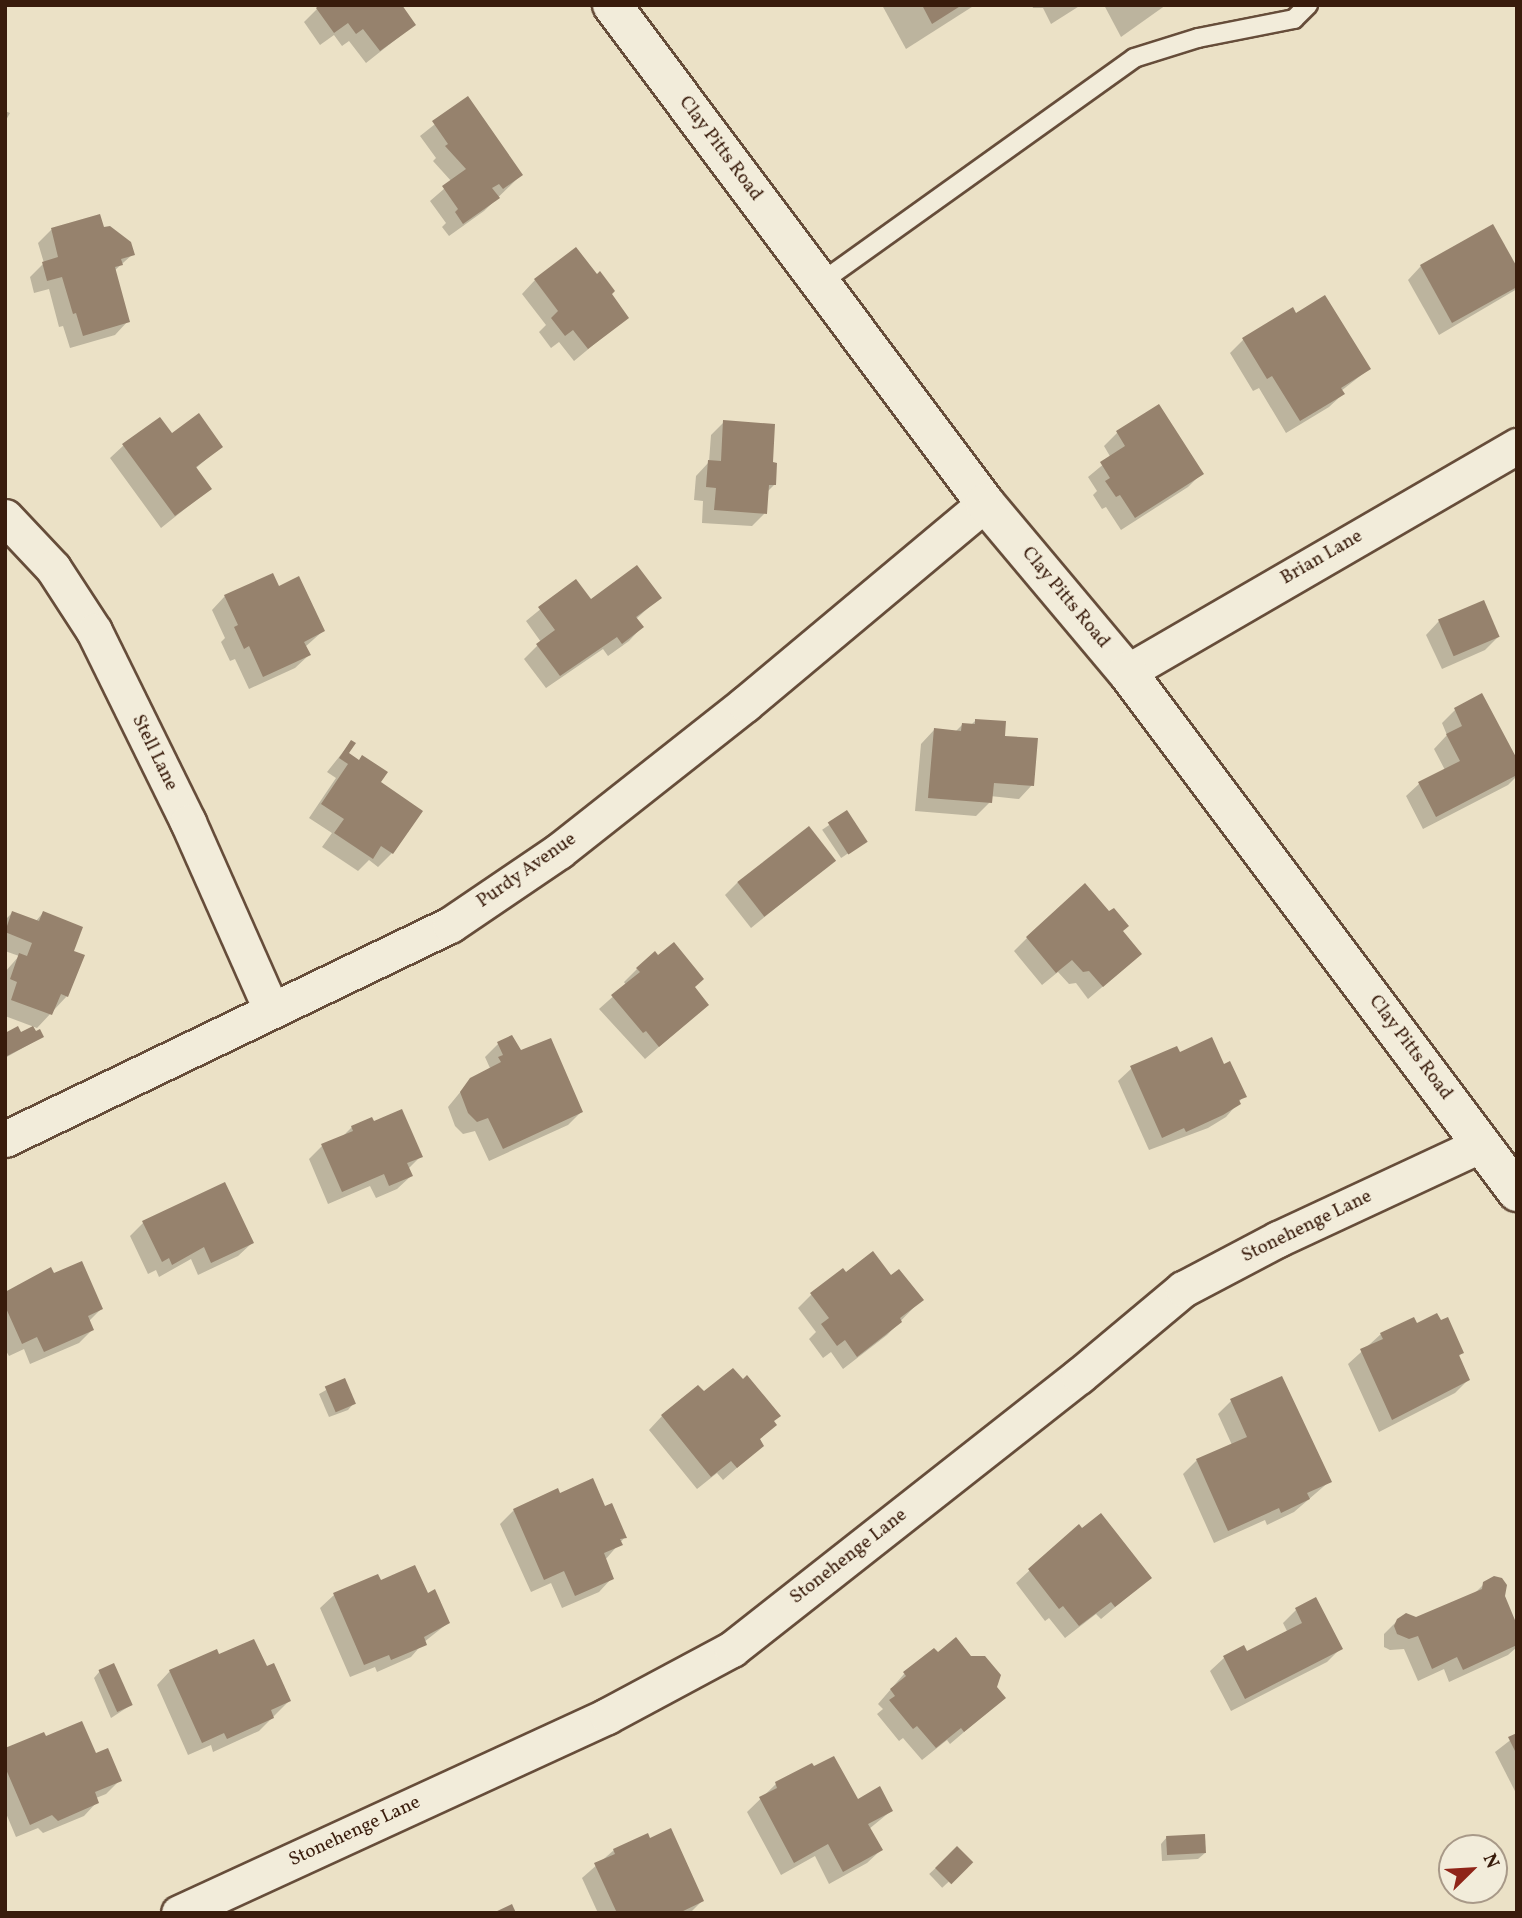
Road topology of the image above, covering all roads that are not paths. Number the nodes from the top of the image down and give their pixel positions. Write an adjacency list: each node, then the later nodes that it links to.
1 (612, 5): 3 (street, Clay Pitts Road)
2 (1308, 5): 3 (lane)
3 (820, 283): 5 (street, Clay Pitts Road)
4 (1517, 446): 7 (street, Brian Lane)
5 (985, 503): 7 (street, Clay Pitts Road); 8 (street, Purdy Avenue)
6 (5, 517): 8 (street, Stell Lane)
7 (1128, 672): 10 (street, Clay Pitts Road)
8 (271, 1009): 9 (street, Purdy Avenue)
9 (5, 1139)
10 (1482, 1144): 11 (street, Clay Pitts Road); 12 (street, Stonehenge Lane)
11 (1517, 1192)
12 (179, 1913)

